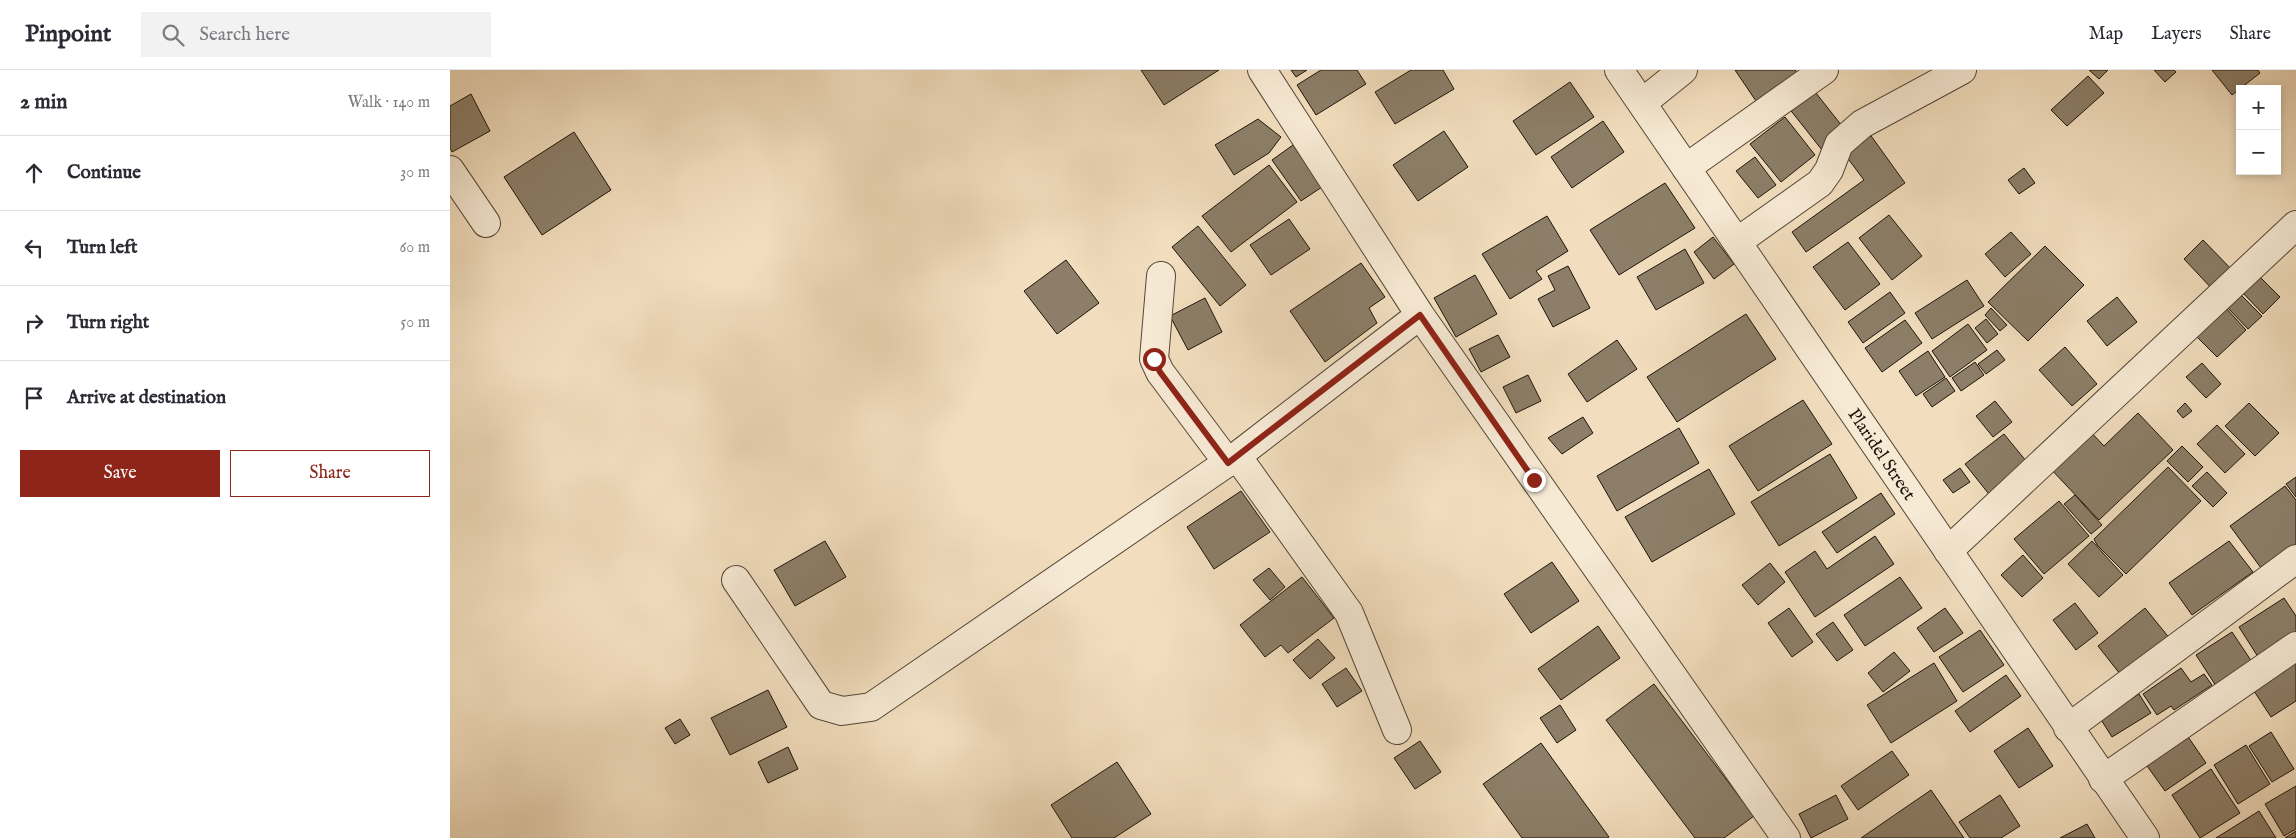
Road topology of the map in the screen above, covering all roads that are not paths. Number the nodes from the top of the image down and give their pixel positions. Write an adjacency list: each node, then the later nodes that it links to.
1 (1262, 70): 13 (street)
2 (1619, 70): 6 (street, Plaridel Street)
3 (1683, 70): 6 (street)
4 (1824, 70): 7 (street)
5 (1962, 70): 11 (street)
6 (1642, 102): 7 (street, Plaridel Street)
7 (1686, 168): 11 (street, Plaridel Street)
8 (450, 170): 9 (street)
9 (486, 223)
10 (2296, 225): 15 (street)
11 (1737, 242): 15 (street, Plaridel Street)
12 (1162, 276): 14 (street)
13 (1420, 315): 14 (street); 22 (street)
14 (1233, 460): 17 (street); 20 (street)
15 (1948, 551): 19 (street, Plaridel Street)
16 (2296, 560): 19 (street)
17 (736, 580)
18 (2296, 646): 21 (street)
19 (2068, 728): 21 (street, Plaridel Street)
20 (1397, 730)
21 (2103, 779): 23 (street, Plaridel Street)
22 (1786, 838)
23 (2145, 838)

